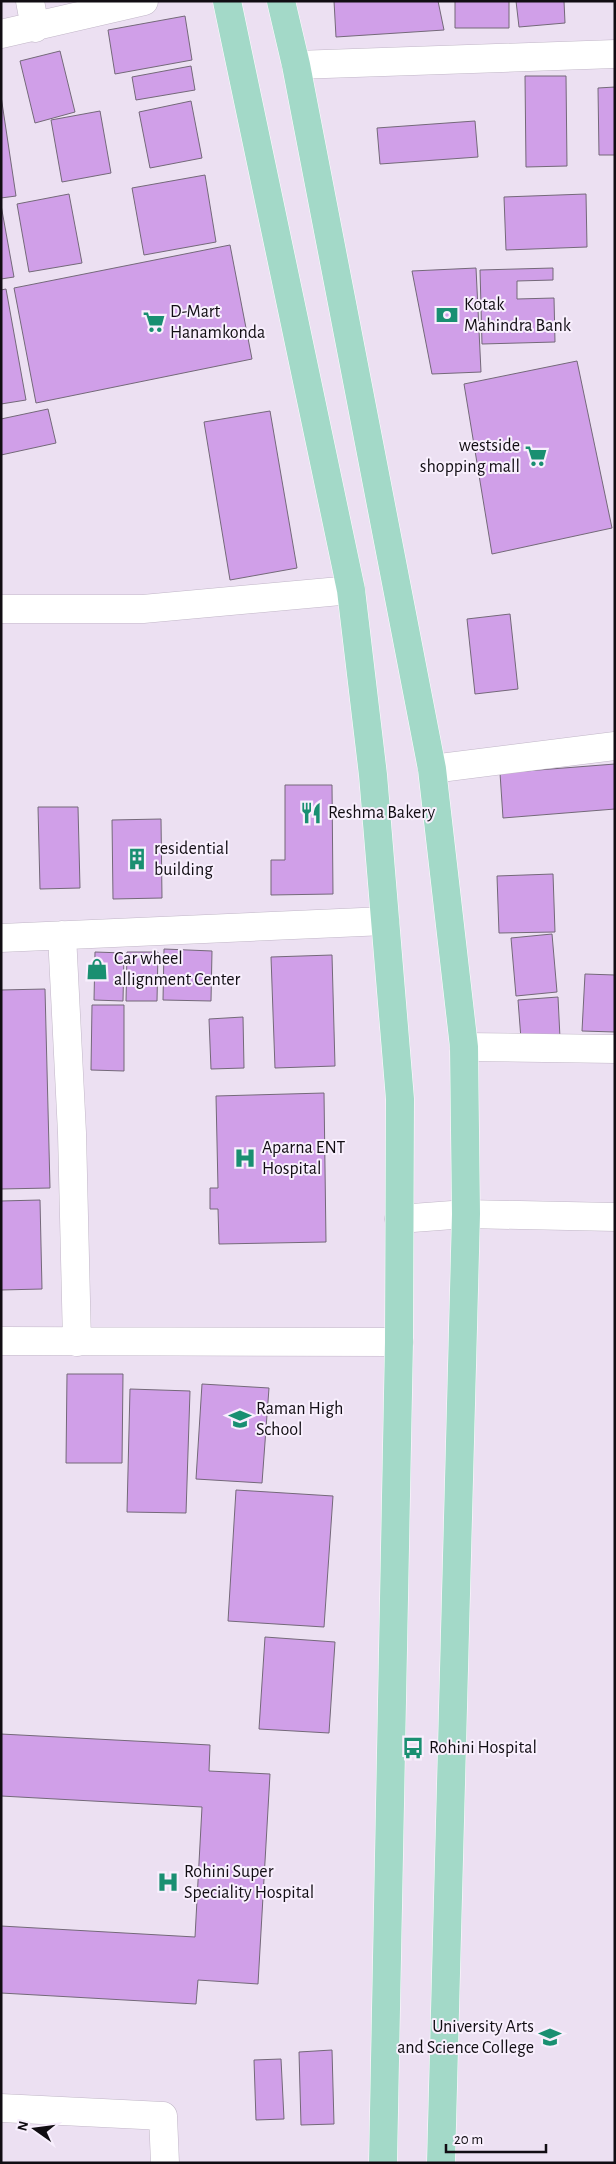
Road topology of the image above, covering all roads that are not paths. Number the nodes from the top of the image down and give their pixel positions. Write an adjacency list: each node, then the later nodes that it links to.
1 (30, 1): 5 (street)
2 (144, 1): 5 (street)
3 (227, 1): 9 (main road)
4 (282, 1): 8 (main road)
5 (35, 28): 6 (street)
6 (1, 34)
7 (615, 54): 8 (street)
8 (296, 65): 12 (main road)
9 (351, 590): 10 (street); 13 (main road)
10 (1, 609)
11 (615, 746): 12 (street)
12 (432, 769): 16 (main road)
13 (385, 921): 14 (street); 20 (main road)
14 (62, 935): 15 (street); 22 (street)
15 (1, 938)
16 (464, 1047): 17 (street); 18 (main road)
17 (615, 1049)
18 (466, 1214): 19 (street); 20 (street); 27 (main road)
19 (615, 1217)
20 (399, 1219): 23 (main road)
21 (1, 1341): 22 (street)
22 (76, 1342): 23 (street)
23 (398, 1342): 26 (main road)
24 (1, 2108): 25 (street)
25 (165, 2163)
26 (383, 2163)
27 (441, 2163)

